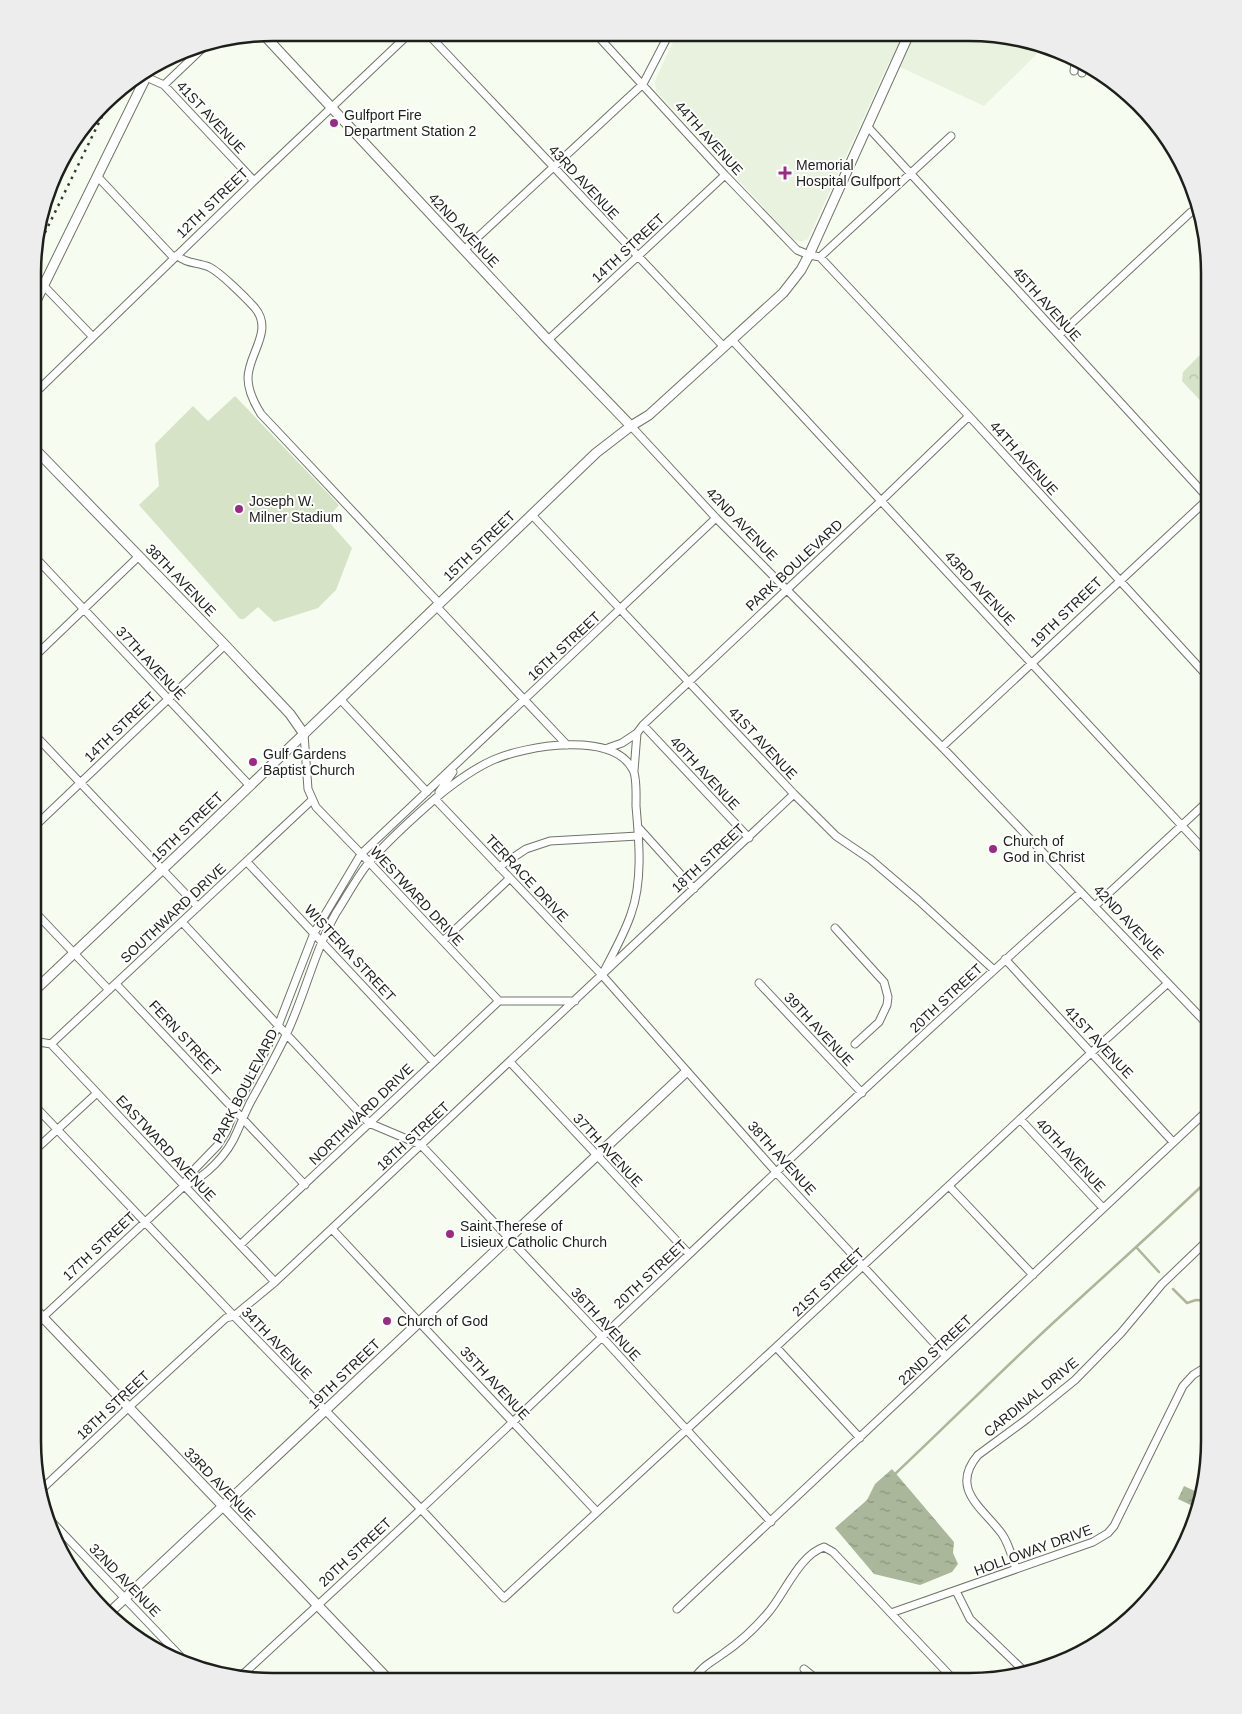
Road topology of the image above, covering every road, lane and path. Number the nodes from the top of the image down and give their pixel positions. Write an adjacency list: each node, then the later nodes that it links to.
1 (270, 41): 12 (street, 42ND AVENUE)
2 (402, 41): 12 (street, 12TH STREET)
3 (434, 41): 15 (street, 43RD AVENUE)
4 (604, 41): 10 (street, 44TH AVENUE)
5 (666, 41): 10 (street)
6 (906, 41): 13 (street, 15TH STREET)
7 (195, 55): 11 (street)
8 (150, 77): 11 (street, 41ST AVENUE)
9 (145, 80): 18 (street)
10 (644, 84): 15 (street); 17 (street, 44TH AVENUE)
11 (164, 85): 19 (street, 41ST AVENUE)
12 (331, 108): 19 (street, 12TH STREET); 21 (street, 42ND AVENUE)
13 (867, 126): 16 (street, 45TH AVENUE); 22 (street, 15TH STREET)
14 (951, 136): 16 (street)
15 (553, 168): 21 (street); 24 (street, 43RD AVENUE)
16 (911, 173): 25 (street); 28 (street, 45TH AVENUE)
17 (725, 175): 22 (street, 44TH AVENUE); 24 (street, 14TH STREET)
18 (97, 176): 23 (street); 26 (street)
19 (254, 181): 23 (street, 12TH STREET)
20 (1191, 212): 28 (street)
21 (464, 250): 30 (street, 42ND AVENUE)
22 (808, 255): 25 (street); 31 (street, 15TH STREET)
23 (175, 256): 29 (street, 12TH STREET); 46 (street)
24 (638, 256): 30 (street, 14TH STREET); 32 (street, 43RD AVENUE)
25 (820, 257): 34 (street, 44TH AVENUE)
26 (44, 286): 27 (street); 29 (street)
27 (41, 292)
28 (1059, 335): 37 (street, 45TH AVENUE)
29 (92, 336): 33 (street, 12TH STREET)
30 (548, 340): 35 (street, 42ND AVENUE)
31 (732, 340): 32 (street, 15TH STREET); 38 (street, 43RD AVENUE)
32 (724, 347): 35 (street, 15TH STREET)
33 (41, 387)
34 (969, 416): 38 (street, PARK BOULEVARD); 44 (street, 44TH AVENUE)
35 (631, 426): 40 (street, 15TH STREET); 41 (street, 42ND AVENUE)
36 (41, 455): 42 (street, 38TH AVENUE)
37 (1201, 490)
38 (882, 500): 45 (street, PARK BOULEVARD); 51 (street, 43RD AVENUE)
39 (1201, 506): 44 (street, 19TH STREET)
40 (532, 514): 46 (street, 15TH STREET); 48 (street, 41ST AVENUE)
41 (716, 518): 45 (street, 42ND AVENUE); 48 (street, 16TH STREET)
42 (138, 556): 47 (street); 49 (street, 38TH AVENUE)
43 (41, 563): 47 (street, 37TH AVENUE)
44 (1119, 580): 51 (street, 19TH STREET); 52 (street, 44TH AVENUE)
45 (787, 589): 53 (street, PARK BOULEVARD); 62 (street, 42ND AVENUE)
46 (438, 605): 54 (street, 15TH STREET); 56 (street)
47 (84, 609): 50 (street); 55 (street, 37TH AVENUE)
48 (621, 610): 53 (street, 41ST AVENUE); 56 (street, 16TH STREET)
49 (225, 645): 55 (street, 14TH STREET); 59 (street, 38TH AVENUE)
50 (41, 650)
51 (1032, 663): 62 (street, 19TH STREET); 74 (street, 43RD AVENUE)
52 (1201, 669)
53 (688, 681): 57 (street, PARK BOULEVARD); 69 (street, 41ST AVENUE)
54 (340, 698): 59 (street, 15TH STREET); 68 (street)
55 (168, 699): 66 (street, 14TH STREET); 67 (street, 37TH AVENUE)
56 (525, 700): 61 (street); 64 (street, 16TH STREET)
57 (643, 725): 58 (street, PARK BOULEVARD); 77 (street, 40TH AVENUE)
58 (637, 733): 63 (street, PARK BOULEVARD); 65 (street)
59 (304, 734): 67 (street, 15TH STREET); 71 (street, WESTWARD DRIVE)
60 (41, 741): 66 (street)
61 (567, 745): 63 (street, PARK BOULEVARD); 70 (street, PARK BOULEVARD)
62 (942, 747): 86 (street, 42ND AVENUE)
63 (605, 748): 65 (street, PARK BOULEVARD)
64 (465, 757): 68 (street, 16TH STREET); 70 (street)
65 (634, 770): 75 (street)
66 (80, 783): 73 (street, 14TH STREET); 83 (street)
67 (250, 786): 83 (street, 15TH STREET)
68 (427, 792): 79 (street, PARK BOULEVARD)
69 (794, 794): 77 (street, 18TH STREET); 97 (street, 41ST AVENUE)
70 (435, 799): 81 (street, PARK BOULEVARD); 82 (street, TERRACE DRIVE)
71 (312, 800): 79 (street, WESTWARD DRIVE); 80 (street, SOUTHWARD DRIVE)
72 (1201, 808): 74 (street)
73 (41, 819)
74 (1182, 826): 78 (street, 43RD AVENUE); 87 (street)
75 (638, 827): 76 (street); 85 (street)
76 (638, 836): 82 (street); 98 (street)
77 (749, 838): 85 (street, 18TH STREET)
78 (1201, 846)
79 (361, 854): 81 (street, WESTWARD DRIVE); 92 (street, PARK BOULEVARD)
80 (247, 862): 88 (street, SOUTHWARD DRIVE); 92 (street, WISTERIA STREET)
81 (369, 862): 93 (street, PARK BOULEVARD); 94 (street, WESTWARD DRIVE)
82 (499, 867): 84 (street, TERRACE DRIVE)
83 (163, 870): 88 (street); 95 (street, 15TH STREET)
84 (510, 878): 94 (street); 98 (street, TERRACE DRIVE)
85 (694, 888): 98 (street, 18TH STREET)
86 (1081, 892): 87 (street, 42ND AVENUE); 96 (street, 20TH STREET)
87 (1095, 906): 100 (street, 42ND AVENUE)
88 (198, 907): 90 (street, SOUTHWARD DRIVE)
89 (41, 918): 95 (street)
90 (182, 922): 101 (street, SOUTHWARD DRIVE); 107 (street)
91 (835, 928): 111 (street)
92 (314, 933): 93 (street, WISTERIA STREET); 107 (street, PARK BOULEVARD)
93 (322, 942): 108 (street, PARK BOULEVARD); 113 (street, WISTERIA STREET)
94 (442, 942): 105 (street, WESTWARD DRIVE)
95 (75, 954): 102 (street, 15TH STREET); 103 (street)
96 (1005, 960): 97 (street, 20TH STREET); 112 (street, 41ST AVENUE)
97 (994, 970): 117 (street, 20TH STREET)
98 (602, 975): 104 (street, 18TH STREET); 115 (street, 38TH AVENUE)
99 (759, 983): 117 (street, 39TH AVENUE)
100 (1168, 983): 106 (street, 42ND AVENUE); 112 (street, 21ST STREET)
101 (116, 984): 103 (street, SOUTHWARD DRIVE); 118 (street, FERN STREET)
102 (41, 985)
103 (109, 990): 110 (street, SOUTHWARD DRIVE)
104 (575, 1001): 105 (street); 114 (street, 18TH STREET)
105 (499, 1002): 113 (street, NORTHWARD DRIVE)
106 (1201, 1018)
107 (278, 1026): 108 (street); 118 (street, PARK BOULEVARD)
108 (286, 1035): 121 (street, PARK BOULEVARD); 123 (street)
109 (41, 1042): 110 (street)
110 (51, 1044): 116 (street, EASTWARD AVENUE)
111 (855, 1044)
112 (1092, 1052): 122 (street, 21ST STREET); 125 (street, 41ST AVENUE)
113 (434, 1062): 123 (street, NORTHWARD DRIVE)
114 (510, 1062): 127 (street, 18TH STREET); 128 (street, 37TH AVENUE)
115 (686, 1072): 128 (street, 19TH STREET); 129 (street, 38TH AVENUE)
116 (97, 1093): 124 (street); 131 (street, EASTWARD AVENUE)
117 (862, 1093): 129 (street, 20TH STREET)
118 (234, 1110): 121 (street, FERN STREET); 131 (street, PARK BOULEVARD)
119 (41, 1113): 124 (street, 34TH AVENUE)
120 (1201, 1116): 125 (street, 22ND STREET)
121 (242, 1118): 130 (street); 131 (street, PARK BOULEVARD)
122 (1020, 1119): 132 (street, 21ST STREET); 133 (street, 40TH AVENUE)
123 (369, 1123): 127 (street); 130 (street, NORTHWARD DRIVE)
124 (57, 1130): 126 (street); 134 (street, 34TH AVENUE)
125 (1173, 1142): 133 (street, 22ND STREET)
126 (41, 1145)
127 (421, 1146): 135 (street, 18TH STREET); 136 (street, 36TH AVENUE)
128 (597, 1156): 136 (street, 19TH STREET); 139 (street, 37TH AVENUE)
129 (776, 1172): 139 (street, 20TH STREET); 140 (street, 38TH AVENUE)
130 (305, 1185): 137 (street, NORTHWARD DRIVE)
131 (184, 1186): 134 (street, 17TH STREET); 137 (street, EASTWARD AVENUE)
132 (949, 1186): 140 (street, 21ST STREET); 141 (street)
133 (1103, 1208): 141 (street, 22ND STREET)
134 (145, 1222): 143 (street, 34TH AVENUE); 144 (street, 17TH STREET)
135 (332, 1229): 142 (street, 18TH STREET); 145 (street, 35TH AVENUE)
136 (509, 1239): 145 (street, 19TH STREET); 146 (street, 36TH AVENUE)
137 (240, 1246): 142 (street, EASTWARD AVENUE)
138 (1201, 1247): 161 (street, CARDINAL DRIVE)
139 (689, 1254): 146 (street, 20TH STREET)
140 (863, 1266): 147 (street, 21ST STREET); 148 (street, 38TH AVENUE)
141 (1033, 1275): 148 (street, 22ND STREET)
142 (275, 1282): 143 (street, 18TH STREET)
143 (234, 1316): 150 (street, 18TH STREET); 151 (street, 34TH AVENUE)
144 (43, 1317): 150 (street, 33RD AVENUE)
145 (419, 1322): 151 (street, 19TH STREET); 152 (street, 35TH AVENUE)
146 (602, 1337): 152 (street, 20TH STREET); 153 (street, 36TH AVENUE)
147 (776, 1347): 153 (street, 21ST STREET); 154 (street)
148 (946, 1356): 154 (street, 22ND STREET)
149 (1201, 1370): 161 (street, HOLLOWAY DRIVE)
150 (128, 1408): 155 (street, 18TH STREET); 156 (street, 33RD AVENUE)
151 (326, 1411): 156 (street, 19TH STREET); 157 (street, 34TH AVENUE)
152 (513, 1421): 157 (street, 20TH STREET); 158 (street, 35TH AVENUE)
153 (686, 1429): 158 (street, 21ST STREET); 159 (street, 36TH AVENUE)
154 (860, 1438): 159 (street, 22ND STREET)
155 (46, 1486)
156 (223, 1508): 163 (street, 19TH STREET); 165 (street, 33RD AVENUE)
157 (421, 1509): 164 (street, 34TH AVENUE); 165 (street, 20TH STREET)
158 (597, 1512): 164 (street, 21ST STREET)
159 (772, 1522): 167 (street, 22ND STREET)
160 (59, 1529): 163 (street, 32ND AVENUE)
161 (1016, 1569): 162 (street, HOLLOWAY DRIVE)
162 (956, 1591): 168 (street, HOLLOWAY DRIVE); 170 (street)
163 (126, 1598): 166 (street, 19TH STREET); 169 (street, 32ND AVENUE)
164 (504, 1598)
165 (318, 1605): 172 (street, 20TH STREET); 173 (street, 33RD AVENUE)
166 (114, 1609)
167 (677, 1609)
168 (892, 1613): 174 (street); 176 (street)
169 (175, 1651)
170 (1020, 1667)
171 (804, 1670): 175 (street)
172 (245, 1671)
173 (381, 1673)
174 (698, 1673)
175 (808, 1673)
176 (947, 1673)

